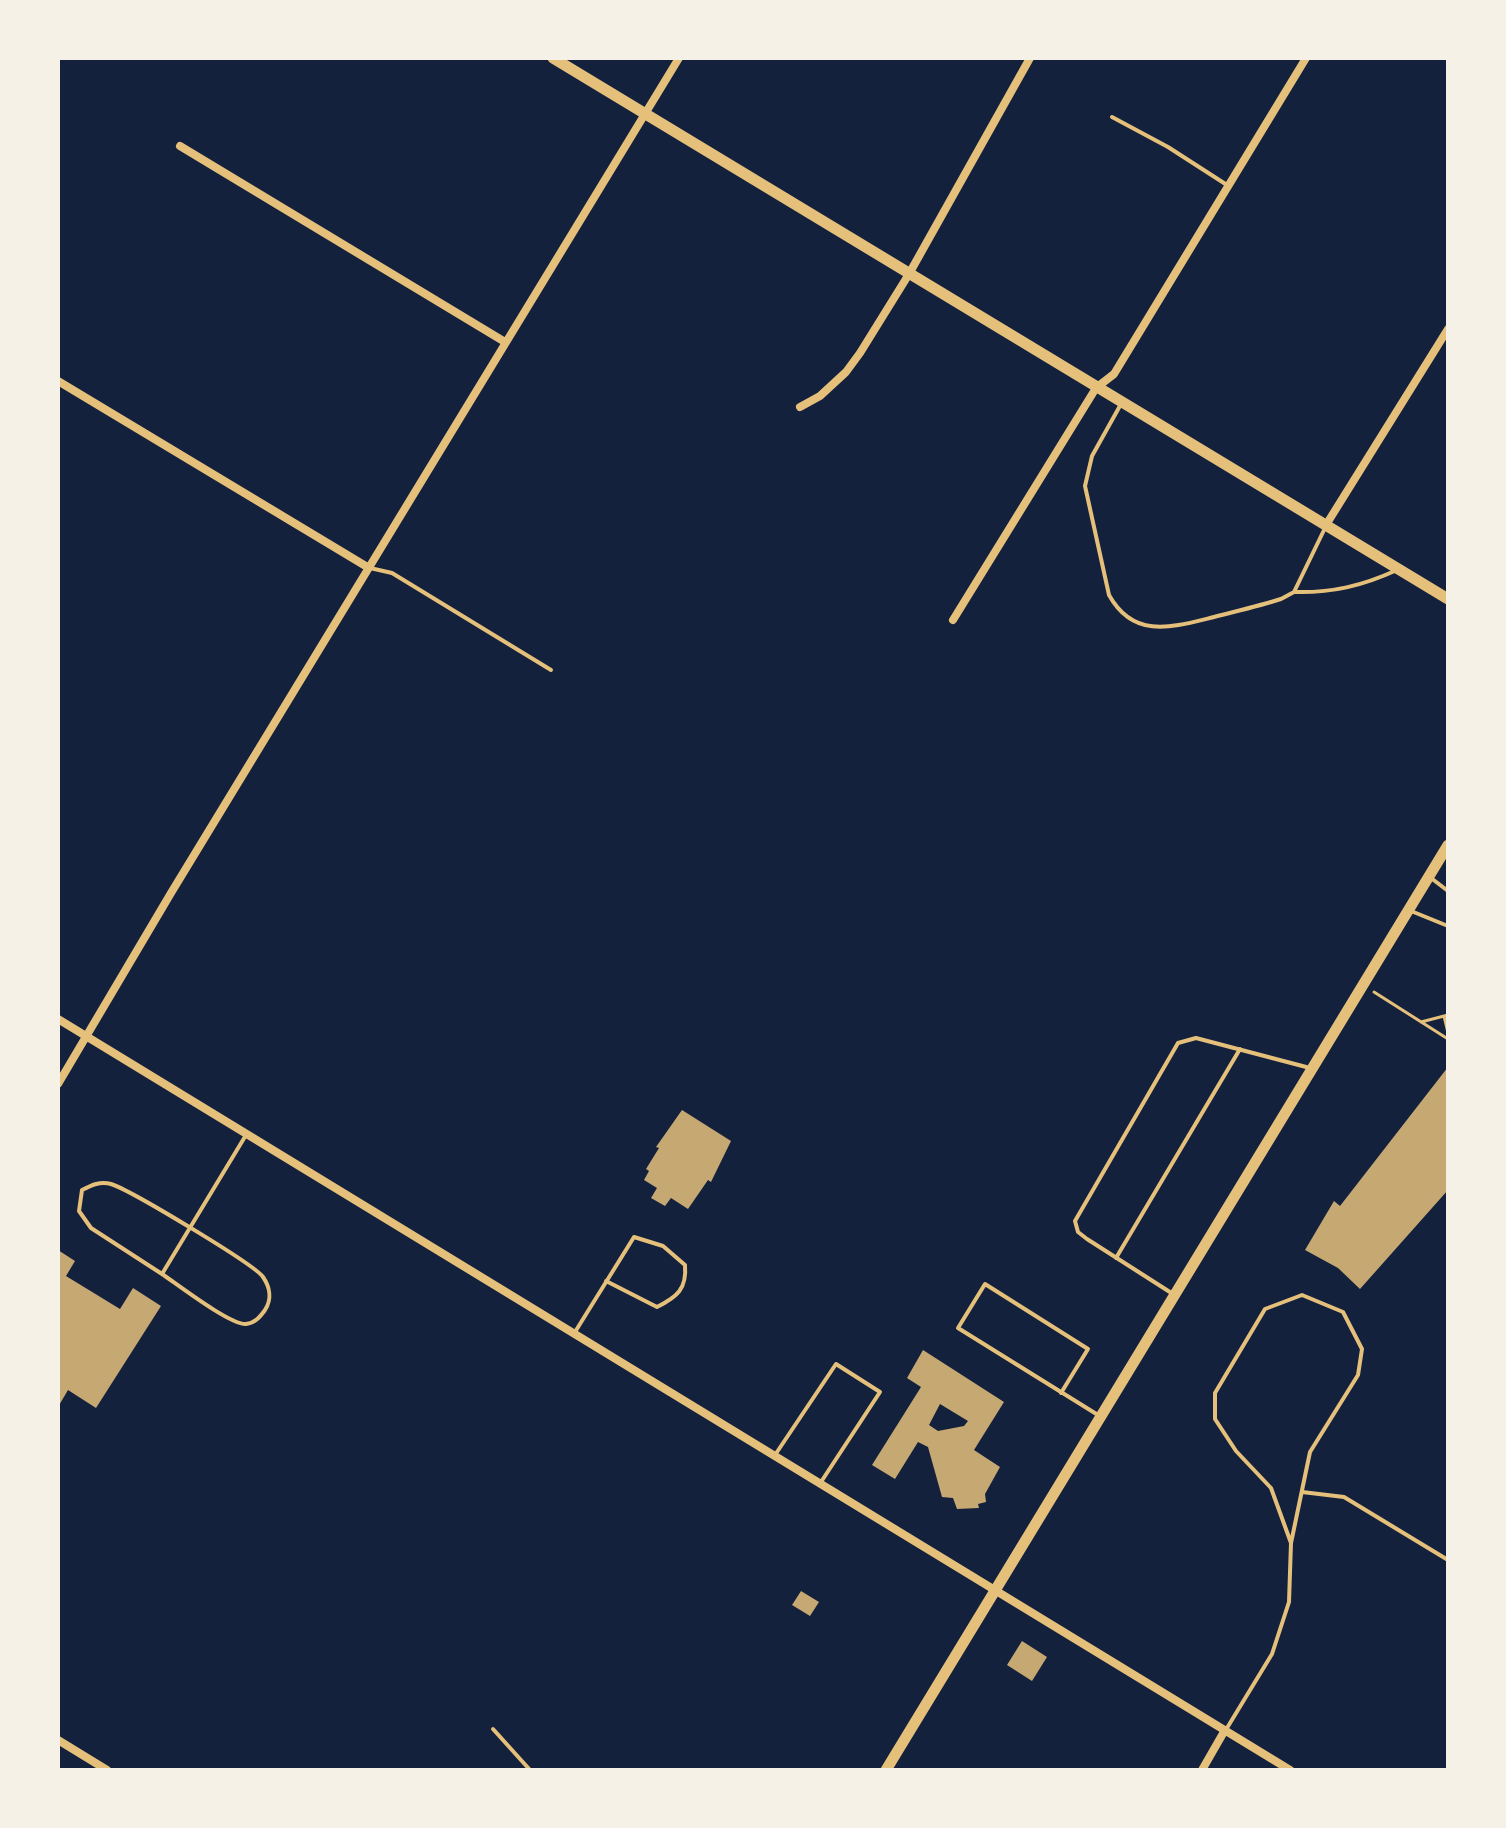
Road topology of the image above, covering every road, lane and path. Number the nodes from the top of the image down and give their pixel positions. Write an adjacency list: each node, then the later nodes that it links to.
1 (553, 58): 5 (street)
2 (679, 58): 5 (street)
3 (1030, 58): 9 (street)
4 (1306, 58): 8 (street)
5 (645, 113): 9 (street); 11 (street)
6 (1112, 117): 8 (lane)
7 (180, 146): 11 (street)
8 (1228, 185): 13 (street)
9 (909, 274): 13 (street); 15 (street)
10 (1448, 329): 16 (street)
11 (505, 342): 17 (street)
12 (58, 381): 17 (street)
13 (1096, 388): 14 (street); 21 (street)
14 (1121, 404): 16 (street); 19 (lane)
15 (800, 407)
16 (1326, 525): 18 (street); 19 (lane)
17 (369, 568): 22 (lane); 33 (street)
18 (1399, 569): 19 (lane); 20 (street)
19 (1294, 592)
20 (1448, 599)
21 (953, 620)
22 (551, 670)
23 (1448, 845): 24 (street)
24 (1429, 877): 25 (lane); 26 (street)
25 (1448, 891)
26 (1409, 910): 27 (lane); 36 (street)
27 (1448, 926)
28 (1370, 990): 31 (path)
29 (1446, 1016): 31 (path); 32 (path)
30 (58, 1019): 33 (street)
31 (1421, 1022): 34 (path)
32 (1448, 1033)
33 (87, 1036): 37 (street); 38 (street)
34 (1448, 1039)
35 (1240, 1049): 36 (lane); 40 (lane); 40 (lane)
36 (1312, 1069): 43 (street)
37 (58, 1084)
38 (247, 1133): 39 (lane); 44 (street)
39 (189, 1229): 41 (lane); 41 (lane); 41 (lane)
40 (1116, 1258): 43 (lane)
41 (162, 1274)
42 (606, 1281): 42 (lane); 44 (lane)
43 (1174, 1295): 46 (street)
44 (575, 1332): 47 (street)
45 (1061, 1393): 45 (lane); 46 (lane)
46 (1100, 1417): 52 (street)
47 (775, 1455): 48 (street); 48 (lane)
48 (821, 1482): 52 (street)
49 (1302, 1492): 50 (lane); 50 (lane); 51 (lane)
50 (1291, 1543): 54 (lane)
51 (1448, 1560)
52 (996, 1590): 54 (street); 58 (street)
53 (493, 1729): 57 (lane)
54 (1225, 1730): 59 (street); 60 (street)
55 (58, 1740): 56 (street)
56 (107, 1770)
57 (530, 1770)
58 (886, 1770)
59 (1202, 1770)
60 (1290, 1770)

